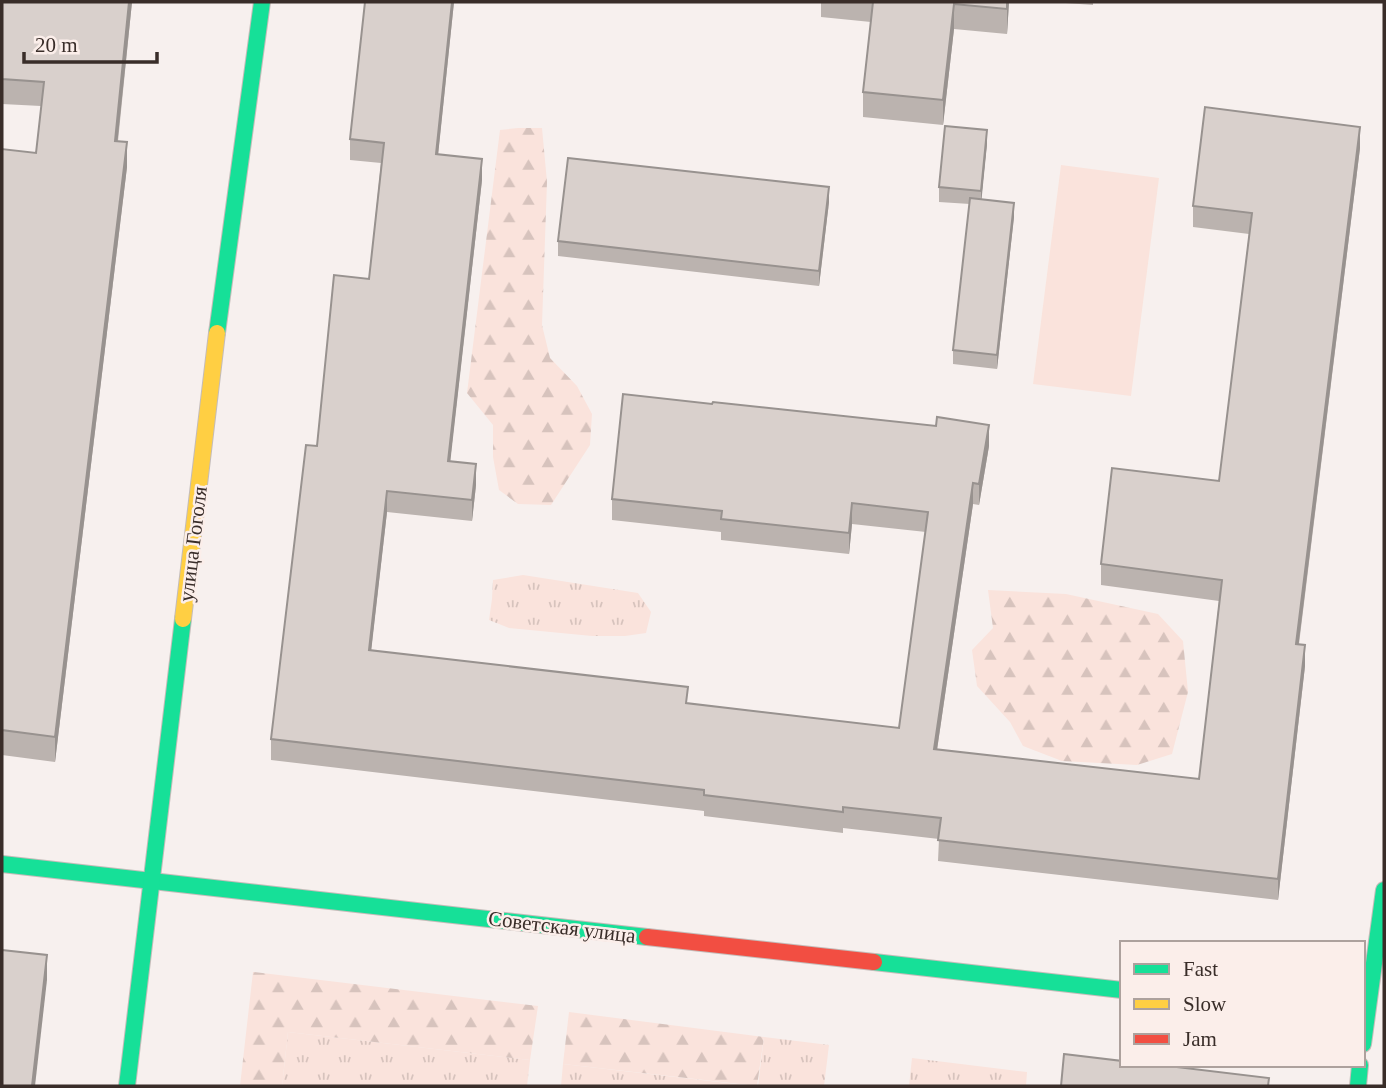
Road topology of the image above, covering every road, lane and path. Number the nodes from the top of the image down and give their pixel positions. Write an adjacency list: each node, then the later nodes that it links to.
1 (262, 2): 3 (main road, улица Гоголя)
2 (2, 864): 3 (main road, Советская улица)
3 (151, 882): 5 (main road, Советская улица); 9 (main road, улица Гоголя)
4 (1384, 890): 6 (main road)
5 (1120, 990)
6 (1365, 1018): 7 (main road)
7 (1384, 1020)
8 (1360, 1067): 10 (main road)
9 (127, 1086)
10 (1358, 1086)

